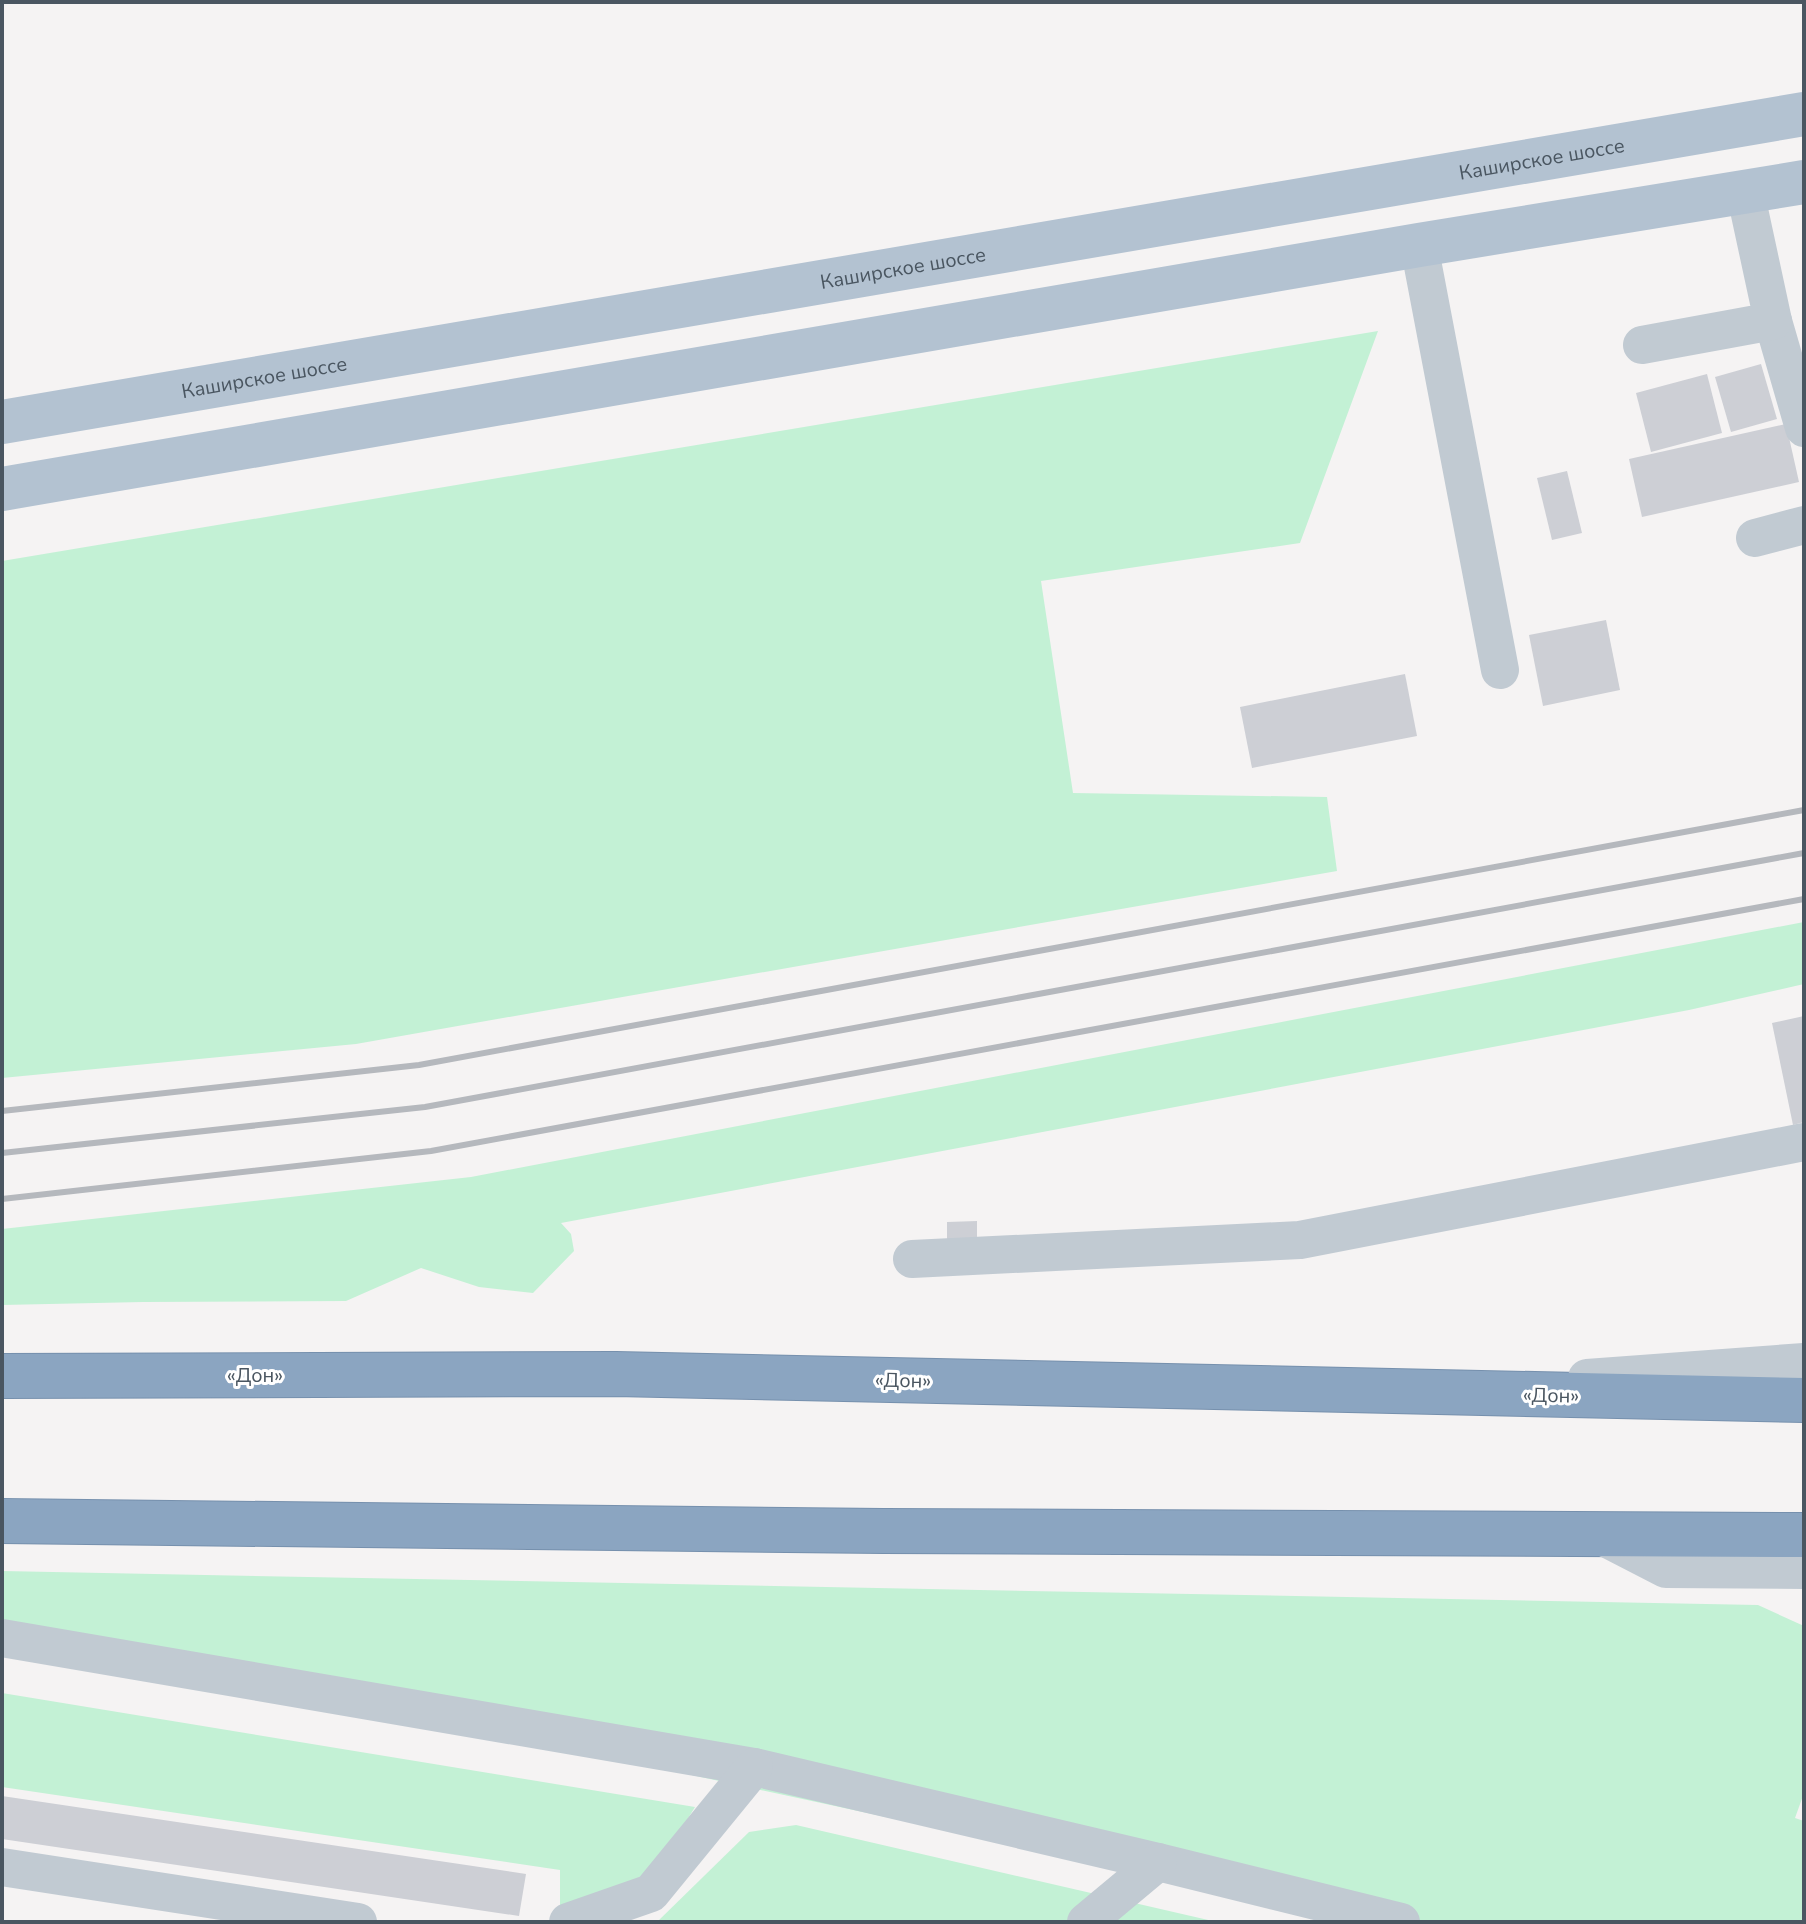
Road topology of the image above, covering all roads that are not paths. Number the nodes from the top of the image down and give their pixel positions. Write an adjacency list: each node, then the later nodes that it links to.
1 (1804, 114): 7 (main road, Каширское шоссе)
2 (1804, 182): 3 (main road)
3 (1745, 191): 4 (main road); 5 (lane)
4 (1419, 245): 9 (main road); 12 (lane)
5 (1773, 321): 6 (lane); 8 (lane)
6 (1642, 345)
7 (2, 422)
8 (1804, 428)
9 (2, 489)
10 (1804, 525): 11 (lane)
11 (1755, 538)
12 (1500, 670)
13 (1804, 1142): 14 (lane)
14 (912, 1259)
15 (1804, 1362): 17 (lane)
16 (2, 1376): 17 (highway, «Дон»)
17 (1404, 1392): 18 (highway, «Дон»)
18 (1804, 1400)
19 (2, 1521): 20 (highway)
20 (1600, 1535): 21 (highway); 22 (lane)
21 (1804, 1535)
22 (1804, 1570)
23 (2, 1638): 24 (lane)
24 (754, 1767): 25 (lane); 28 (lane)
25 (1158, 1862): 29 (lane); 30 (lane)
26 (2, 1867): 27 (lane)
27 (358, 1922)
28 (568, 1922)
29 (1086, 1922)
30 (1401, 1922)

